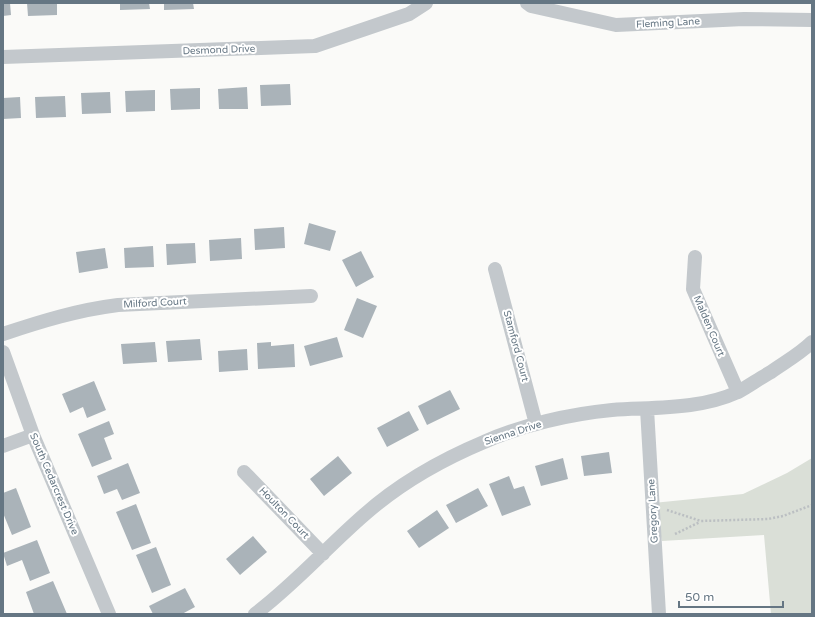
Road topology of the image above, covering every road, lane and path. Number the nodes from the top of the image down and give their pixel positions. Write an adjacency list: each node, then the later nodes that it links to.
1 (426, 3): 4 (street, Desmond Drive)
2 (527, 3): 3 (street, Fleming Lane)
3 (812, 20)
4 (3, 57)
5 (695, 258): 11 (street, Malden Court)
6 (495, 269): 13 (street, Stamford Court)
7 (311, 296): 8 (street, Milford Court)
8 (3, 334)
9 (812, 342): 11 (street, Sienna Drive)
10 (3, 352): 14 (street, South Cedarcrest Drive)
11 (738, 392): 12 (street, Sienna Drive)
12 (647, 409): 13 (street, Sienna Drive); 24 (street, Gregory Lane)
13 (536, 424): 21 (street, Sienna Drive)
14 (33, 435): 15 (street); 22 (street, South Cedarcrest Drive)
15 (3, 446)
16 (244, 472): 21 (street, Houlton Court)
17 (812, 505): 19 (path)
18 (664, 509): 19 (path)
19 (701, 521): 20 (path)
20 (675, 534)
21 (323, 554): 23 (street, Sienna Drive)
22 (109, 614)
23 (255, 614)
24 (659, 614)

